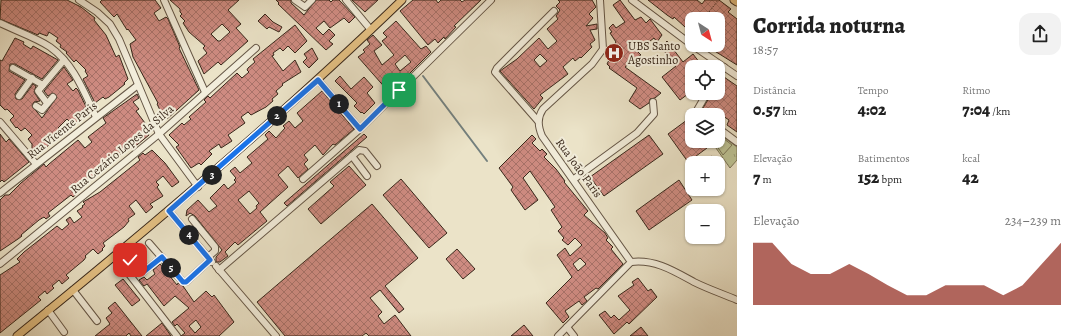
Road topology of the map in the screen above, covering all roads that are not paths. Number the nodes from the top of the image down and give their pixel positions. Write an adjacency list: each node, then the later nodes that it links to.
1 (79, 0): 26 (street)
2 (164, 0): 27 (street)
3 (295, 0): 4 (street)
4 (312, 0)
5 (346, 0): 14 (street)
6 (402, 0): 14 (main road)
7 (491, 0): 36 (street)
8 (600, 0): 34 (street)
9 (632, 0): 15 (street)
10 (734, 0): 11 (main road)
11 (737, 2)
12 (554, 11): 34 (street)
13 (0, 23): 18 (street)
14 (371, 30): 24 (main road)
15 (685, 40)
16 (256, 48): 27 (street, Rua Cezário Lopes da Silva)
17 (702, 52): 19 (street)
18 (64, 60): 25 (street); 33 (street)
19 (714, 60)
20 (13, 68): 23 (street)
21 (725, 68): 22 (street)
22 (737, 76)
23 (32, 78): 25 (street); 28 (street)
24 (318, 80): 36 (street); 46 (main road)
25 (43, 85): 31 (street)
26 (138, 85): 33 (street, Rua Vicente Paris); 38 (street)
27 (205, 92): 38 (street, Rua Cezário Lopes da Silva)
28 (19, 96)
29 (53, 97): 31 (street)
30 (653, 102): 45 (street)
31 (47, 103): 32 (street)
32 (36, 106)
33 (96, 117): 41 (street, Rua Vicente Paris)
34 (538, 120): 45 (street, Rua João Paris)
35 (0, 122): 41 (street)
36 (360, 129): 44 (street)
37 (725, 133): 39 (street)
38 (159, 134): 46 (street); 56 (street, Rua Cezário Lopes da Silva)
39 (737, 142)
40 (352, 156): 42 (street); 43 (street); 55 (street)
41 (36, 164): 47 (street, Rua Vicente Paris)
42 (377, 166)
43 (367, 176)
44 (303, 179)
45 (574, 179): 54 (street, Rua João Paris)
46 (198, 187): 48 (main road)
47 (0, 193)
48 (169, 211): 51 (main road); 55 (street)
49 (192, 219): 55 (street)
50 (150, 243): 52 (street)
51 (115, 256): 57 (main road); 64 (street)
52 (162, 257): 53 (street); 55 (street)
53 (130, 260)
54 (631, 262): 58 (street); 61 (street)
55 (213, 263): 65 (street)
56 (0, 264)
57 (73, 290): 59 (main road); 60 (street)
58 (737, 300)
59 (48, 310): 62 (street); 63 (main road)
60 (97, 321)
61 (567, 327): 66 (street); 67 (street)
62 (64, 332)
63 (16, 336)
64 (178, 336)
65 (276, 336)
66 (558, 336)
67 (574, 336)

